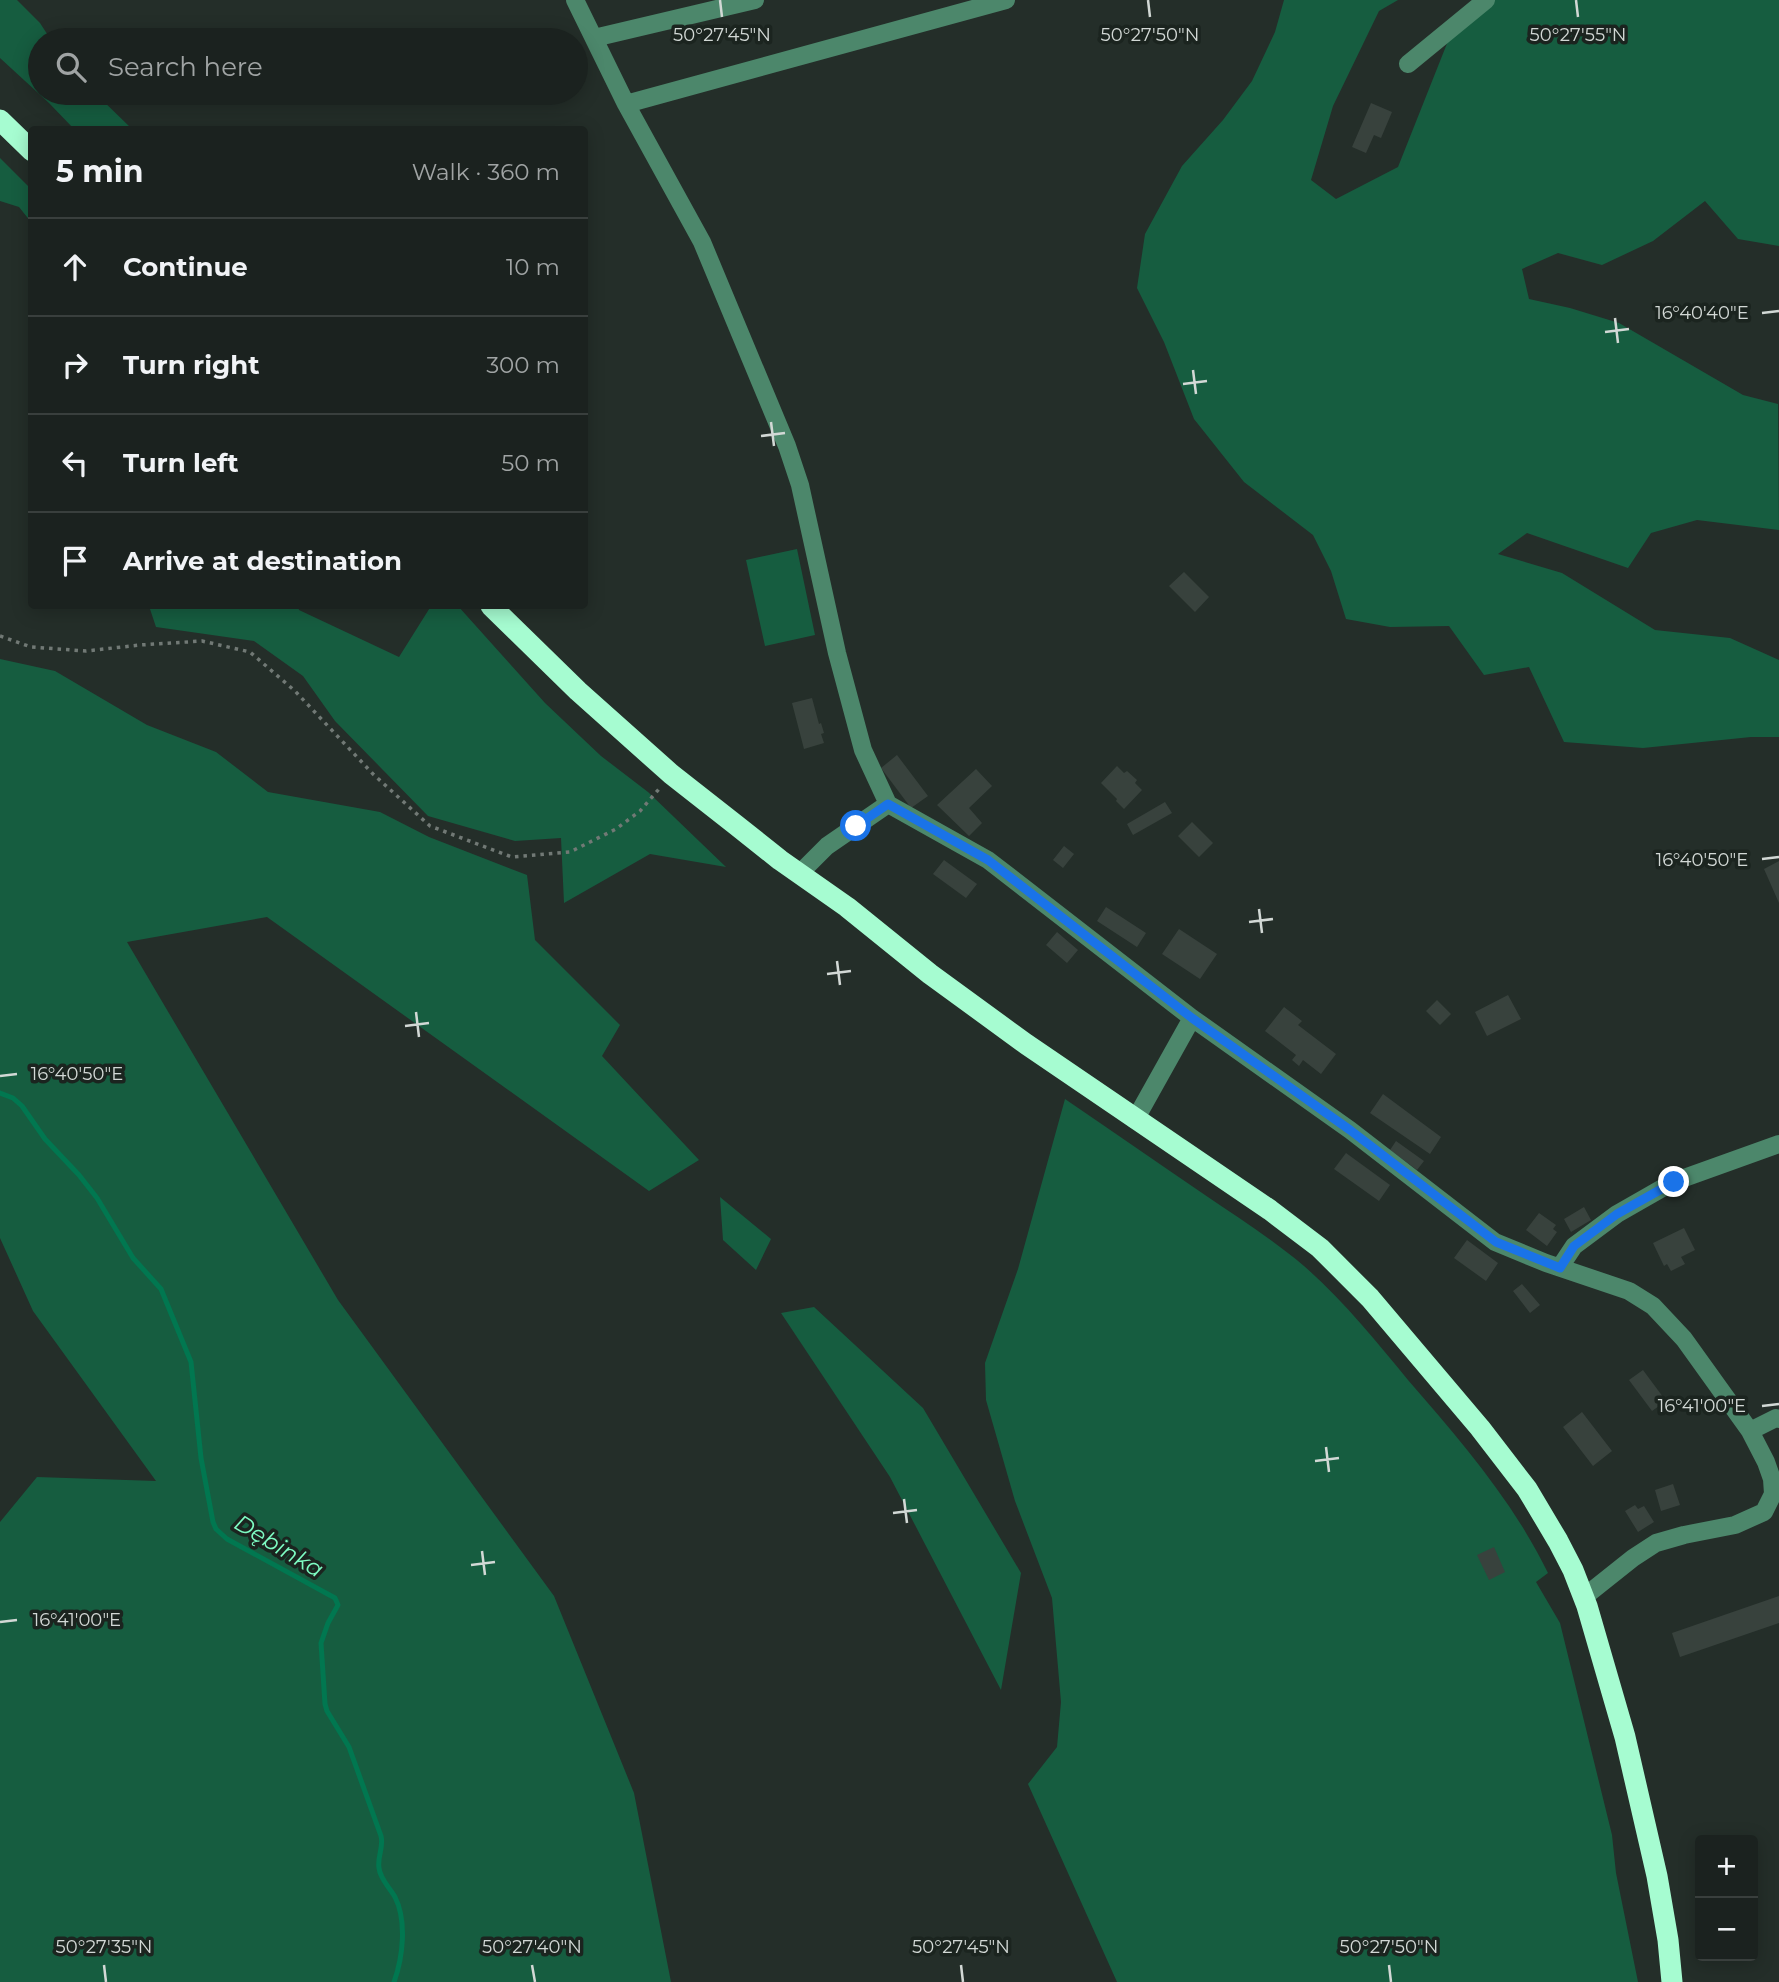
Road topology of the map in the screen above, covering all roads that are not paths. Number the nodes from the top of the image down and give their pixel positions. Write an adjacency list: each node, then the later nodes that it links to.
1 (575, 0): 5 (street)
2 (755, 0): 5 (street)
3 (1006, 0): 7 (street)
4 (1486, 0): 6 (street)
5 (594, 38): 7 (street)
6 (1408, 64)
7 (626, 104): 11 (street)
8 (0, 120): 9 (highway)
9 (28, 148)
10 (494, 609): 12 (highway)
11 (888, 804): 12 (street); 13 (street)
12 (799, 874): 14 (highway)
13 (1192, 1018): 14 (street); 16 (street)
14 (1135, 1120): 19 (highway)
15 (1779, 1144): 16 (street)
16 (1560, 1268): 18 (street)
17 (1779, 1419): 18 (street)
18 (1750, 1431): 19 (street)
19 (1584, 1597): 20 (highway)
20 (1672, 1982)

